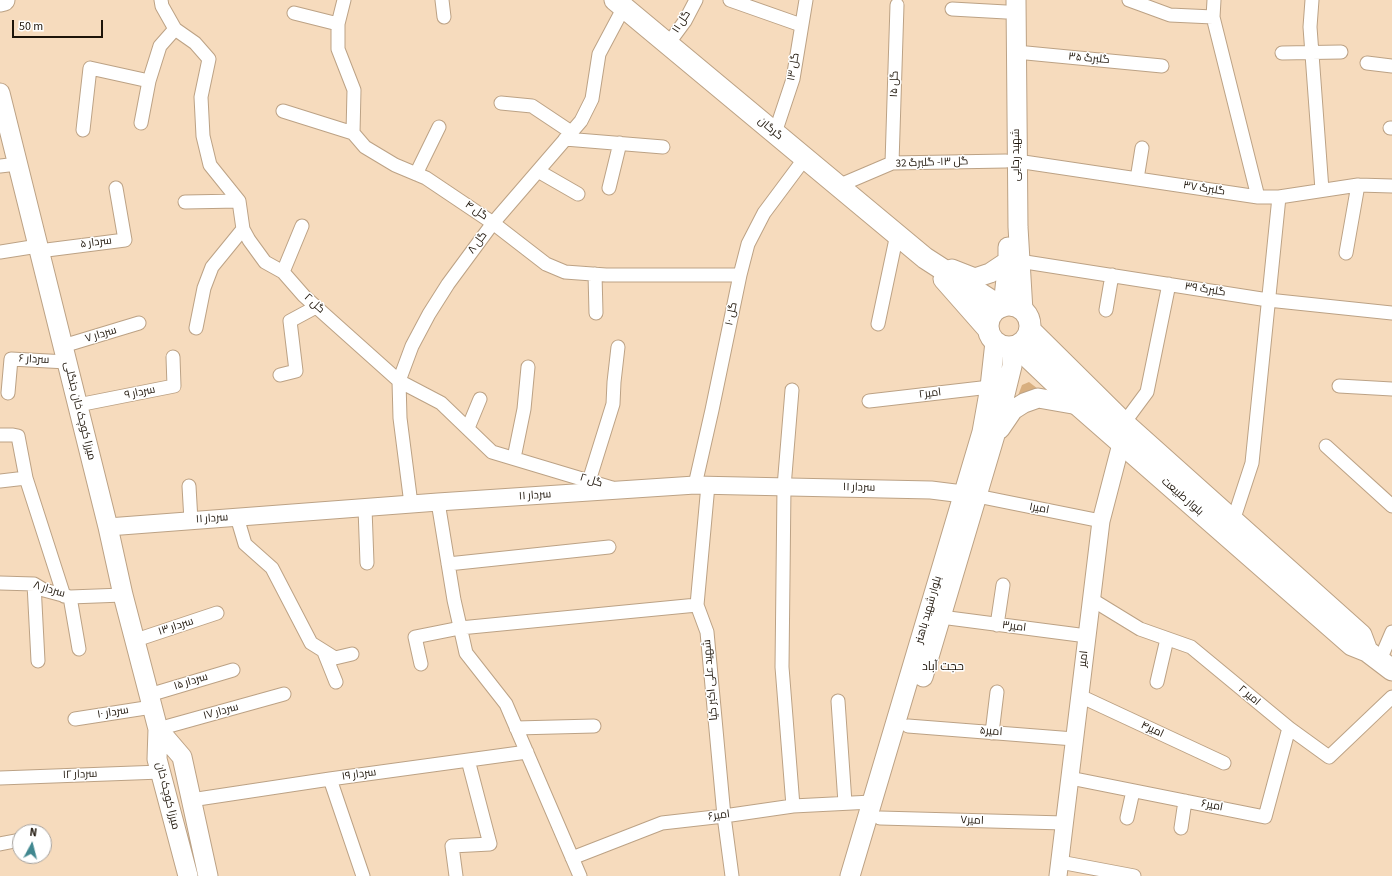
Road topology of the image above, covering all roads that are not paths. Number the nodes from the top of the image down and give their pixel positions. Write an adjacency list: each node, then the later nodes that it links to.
1 (4, 0): 11 (main road)
2 (161, 0): 21 (street)
3 (344, 0): 19 (street)
4 (442, 0): 17 (street)
5 (696, 0): 22 (street, گل ۱۱)
6 (730, 0): 20 (street)
7 (806, 0): 20 (street, گل ۱۳)
8 (1129, 0): 18 (street)
9 (1214, 0): 18 (street)
10 (1312, 0): 24 (street)
11 (0, 1)
12 (620, 3): 22 (main road, گرگان); 39 (street, گل ۸)
13 (1009, 4): 15 (street); 23 (main road, شهید رجایی); 44 (main road, شهید رجایی)
14 (897, 5): 45 (street, گل ۱۵)
15 (952, 9)
16 (294, 13): 19 (street)
17 (444, 17)
18 (1213, 17): 57 (street)
19 (338, 24): 37 (street)
20 (801, 25): 38 (street, گل ۱۳)
21 (175, 30): 30 (street); 59 (street)
22 (668, 44): 38 (main road, گرگان)
23 (1016, 52): 28 (street, گلبرگ ۳۵); 44 (main road, شهید رجایی)
24 (1311, 52): 25 (street); 26 (street); 55 (street)
25 (1341, 52)
26 (1282, 53)
27 (1367, 63): 29 (street)
28 (1162, 66)
29 (1392, 66)
30 (149, 81): 34 (street); 36 (street)
31 (0, 93): 46 (main road, میرزا کوچک خان جنگلی)
32 (501, 103): 39 (street)
33 (283, 111): 37 (street)
34 (141, 123)
35 (439, 127): 48 (street)
36 (83, 130)
37 (353, 133): 48 (street, گل ۴)
38 (775, 133): 43 (main road, گرگان)
39 (568, 136): 40 (street); 47 (street, گل ۸)
40 (620, 143): 41 (street); 54 (street)
41 (663, 146)
42 (1142, 148): 49 (street)
43 (805, 158): 51 (main road, گرگان); 72 (street, گل ۱۰)
44 (1012, 161): 45 (street, گل ۱۳- گلبرگ 32); 49 (street, گلبرگ ۳۷); 69 (main road, شهید رجایی)
45 (892, 163): 51 (street, گل ۱۳- گلبرگ 32)
46 (9, 165): 65 (main road, میرزا کوچک خان جنگلی)
47 (538, 171): 56 (street); 61 (street, گل ۸)
48 (416, 174): 61 (street, گل ۴)
49 (1137, 178): 57 (street, گلبرگ ۳۷)
50 (1358, 185): 52 (street, گلبرگ ۳۷); 55 (street, گلبرگ ۳۷); 67 (street)
51 (838, 186): 64 (main road, گرگان)
52 (1392, 186)
53 (116, 188): 65 (street, سردار ۵)
54 (609, 188)
55 (1322, 190): 58 (street, گلبرگ ۳۷)
56 (578, 194)
57 (1258, 197): 58 (street, گلبرگ ۳۷)
58 (1279, 197): 75 (street)
59 (240, 201): 60 (street); 63 (street, گل ۲)
60 (185, 202)
61 (493, 223): 71 (street, گل ۴); 92 (street, گل ۸)
62 (302, 226): 70 (street)
63 (242, 228): 70 (street, گل ۲); 84 (street)
64 (896, 234): 68 (main road, گرگان); 83 (street)
65 (39, 248): 66 (street); 88 (main road, میرزا کوچک خان جنگلی)
66 (0, 252)
67 (1346, 253)
68 (925, 258): 69 (main road); 77 (main road); 86 (main road, بلوار طبیعت)
69 (1014, 261): 73 (street, گلبرگ ۳۹); 77 (main road, شهید رجایی); 79 (main road, شهید رجایی)
70 (283, 272): 76 (street, گل ۲)
71 (595, 274): 72 (street, گل ۴); 81 (street)
72 (740, 275): 112 (street, گل ۱۰)
73 (1112, 275): 74 (street, گلبرگ ۳۹); 78 (street)
74 (1169, 284): 75 (street, گلبرگ ۳۹); 102 (street)
75 (1268, 300): 80 (street, گلبرگ ۳۹); 124 (street)
76 (316, 307): 91 (street); 92 (street, گل ۲)
77 (1002, 307): 79 (main road); 86 (main road)
78 (1106, 310)
79 (1023, 311): 85 (main road)
80 (1392, 312)
81 (596, 313)
82 (140, 323): 88 (street, سردار ۷)
83 (878, 324)
84 (196, 328)
85 (1030, 330): 86 (main road); 102 (main road, بلوار طبیعت)
86 (1003, 341): 94 (main road, بلوار شهید باهنر); 101 (main road, بلوار طبیعت); 105 (main road, بلوار شهید باهنر)
87 (618, 347): 111 (street)
88 (65, 354): 97 (street, سردار ۶); 100 (main road, میرزا کوچک خان جنگلی)
89 (173, 357): 100 (street, سردار ۹)
90 (528, 367): 108 (street)
91 (280, 375)
92 (399, 381): 103 (street, گل ۲); 118 (street, گل ۸)
93 (1339, 386): 95 (street)
94 (990, 387): 99 (street, امیر۲); 116 (main road, بلوار شهید باهنر)
95 (1392, 389)
96 (792, 390): 114 (street)
97 (8, 393)
98 (480, 400): 103 (street)
99 (869, 401)
100 (78, 405): 125 (main road, میرزا کوچک خان جنگلی)
101 (1078, 405): 105 (main road); 106 (main road, بلوار طبیعت)
102 (1124, 423): 124 (main road, بلوار طبیعت)
103 (468, 428): 108 (street, گل ۲)
104 (0, 435): 109 (street)
105 (995, 435): 116 (main road, بلوار شهید باهنر)
106 (1121, 444): 123 (street, امیر); 146 (main road, بلوار طبیعت)
107 (1326, 446): 119 (street)
108 (514, 458): 111 (street, گل ۲)
109 (26, 478): 110 (street); 133 (street)
110 (0, 481)
111 (589, 481): 115 (street, گل ۲)
112 (701, 485): 114 (street, سردار ۱۱); 115 (street, سردار ۱۱); 135 (street, شهید علی اکبر کیا)
113 (189, 486): 122 (street)
114 (784, 487): 116 (street, سردار ۱۱); 178 (street)
115 (620, 490): 117 (street, سردار ۱۱)
116 (970, 495): 123 (street, امیر۱); 137 (main road, بلوار شهید باهنر); 179 (main road, بلوار شهید باهنر)
117 (438, 502): 118 (street, سردار ۱۱); 128 (street)
118 (410, 504): 120 (street, سردار ۱۱)
119 (1392, 506)
120 (365, 508): 121 (street, سردار ۱۱); 127 (street)
121 (237, 517): 122 (street, سردار ۱۱); 145 (street)
122 (191, 521): 125 (street, سردار ۱۱)
123 (1100, 521): 134 (street, امیر)
124 (1233, 521): 146 (main road, بلوار طبیعت)
125 (108, 527): 132 (main road, میرزا کوچک خان جنگلی)
126 (609, 547): 128 (street)
127 (367, 563)
128 (448, 564): 139 (street)
129 (0, 582): 130 (street, سردار ۸)
130 (34, 584): 133 (street, سردار ۸); 148 (street)
131 (1004, 584): 138 (street)
132 (123, 595): 133 (street, سردار ۸); 143 (main road, میرزا کوچک خان جنگلی)
133 (67, 596): 144 (street)
134 (1091, 599): 141 (street, امیر); 142 (street, امیر ۲)
135 (697, 605): 139 (street); 180 (street, شهید علی اکبر کیا)
136 (217, 613): 143 (street, سردار ۱۳)
137 (941, 617): 138 (street, امیر۳); 161 (main road, بلوار شهید باهنر)
138 (997, 624): 141 (street, امیر۳)
139 (460, 628): 149 (street); 162 (street)
140 (1392, 632): 146 (street)
141 (1087, 636): 155 (street, امیر)
142 (1167, 639): 152 (street); 163 (street, امیر ۲)
143 (136, 640): 157 (main road, میرزا کوچک خان جنگلی)
144 (79, 649)
145 (324, 652): 147 (street); 151 (street)
146 (1371, 652)
147 (352, 654)
148 (38, 661)
149 (422, 664)
150 (232, 670): 157 (street, سردار ۱۵)
151 (336, 682)
152 (1157, 682)
153 (997, 692): 165 (street)
154 (284, 694): 164 (street, سردار ۱۷)
155 (1080, 696): 166 (street, امیر); 169 (street, امیر۴)
156 (1392, 697): 163 (street, امیر ۲)
157 (150, 701): 159 (street, سردار ۱۰); 164 (main road, میرزا کوچک خان جنگلی)
158 (838, 701): 177 (street)
159 (75, 719)
160 (594, 726): 162 (street)
161 (908, 726): 165 (street, امیر۵); 179 (main road, بلوار شهید باهنر)
162 (516, 728): 167 (street)
163 (1289, 728): 176 (street, امیر۶)
164 (158, 729): 170 (main road, میرزا کوچک خان); 175 (main road, میرزا کوچک خان)
165 (992, 733): 166 (street, امیر۵)
166 (1074, 739): 172 (street, امیر)
167 (527, 752): 168 (street, سردار ۱۹); 187 (street)
168 (468, 760): 173 (street, سردار ۱۹); 192 (street)
169 (1224, 763)
170 (160, 772): 171 (street, سردار ۱۲); 189 (main road, میرزا کوچک خان)
171 (0, 778)
172 (1070, 778): 174 (street, امیر۶); 182 (street, امیر)
173 (330, 779): 175 (street, سردار ۱۹); 191 (street)
174 (1133, 791): 176 (street, امیر۶); 181 (street)
175 (191, 800): 186 (main road, میرزا کوچک خان)
176 (1185, 801): 183 (street)
177 (845, 803): 178 (street, امیر۶); 179 (street, امیر۶)
178 (793, 806): 180 (street, امیر۶)
179 (876, 810): 182 (street, امیر۷); 195 (main road, بلوار شهید باهنر); 196 (main road, بلوار شهید باهنر)
180 (724, 816): 187 (street, امیر۶); 194 (street, شهید علی اکبر کیا)
181 (1127, 818)
182 (1064, 823): 188 (street, امیر)
183 (1181, 828)
184 (12, 842): 185 (street)
185 (0, 844)
186 (204, 857): 189 (main road); 190 (main road, میرزا کوچک خان)
187 (572, 858): 193 (street)
188 (1059, 869): 197 (street)
189 (186, 870)
190 (208, 876)
191 (363, 876)
192 (456, 876)
193 (580, 876)
194 (732, 876)
195 (850, 876)
196 (863, 876)
197 (1134, 876)

